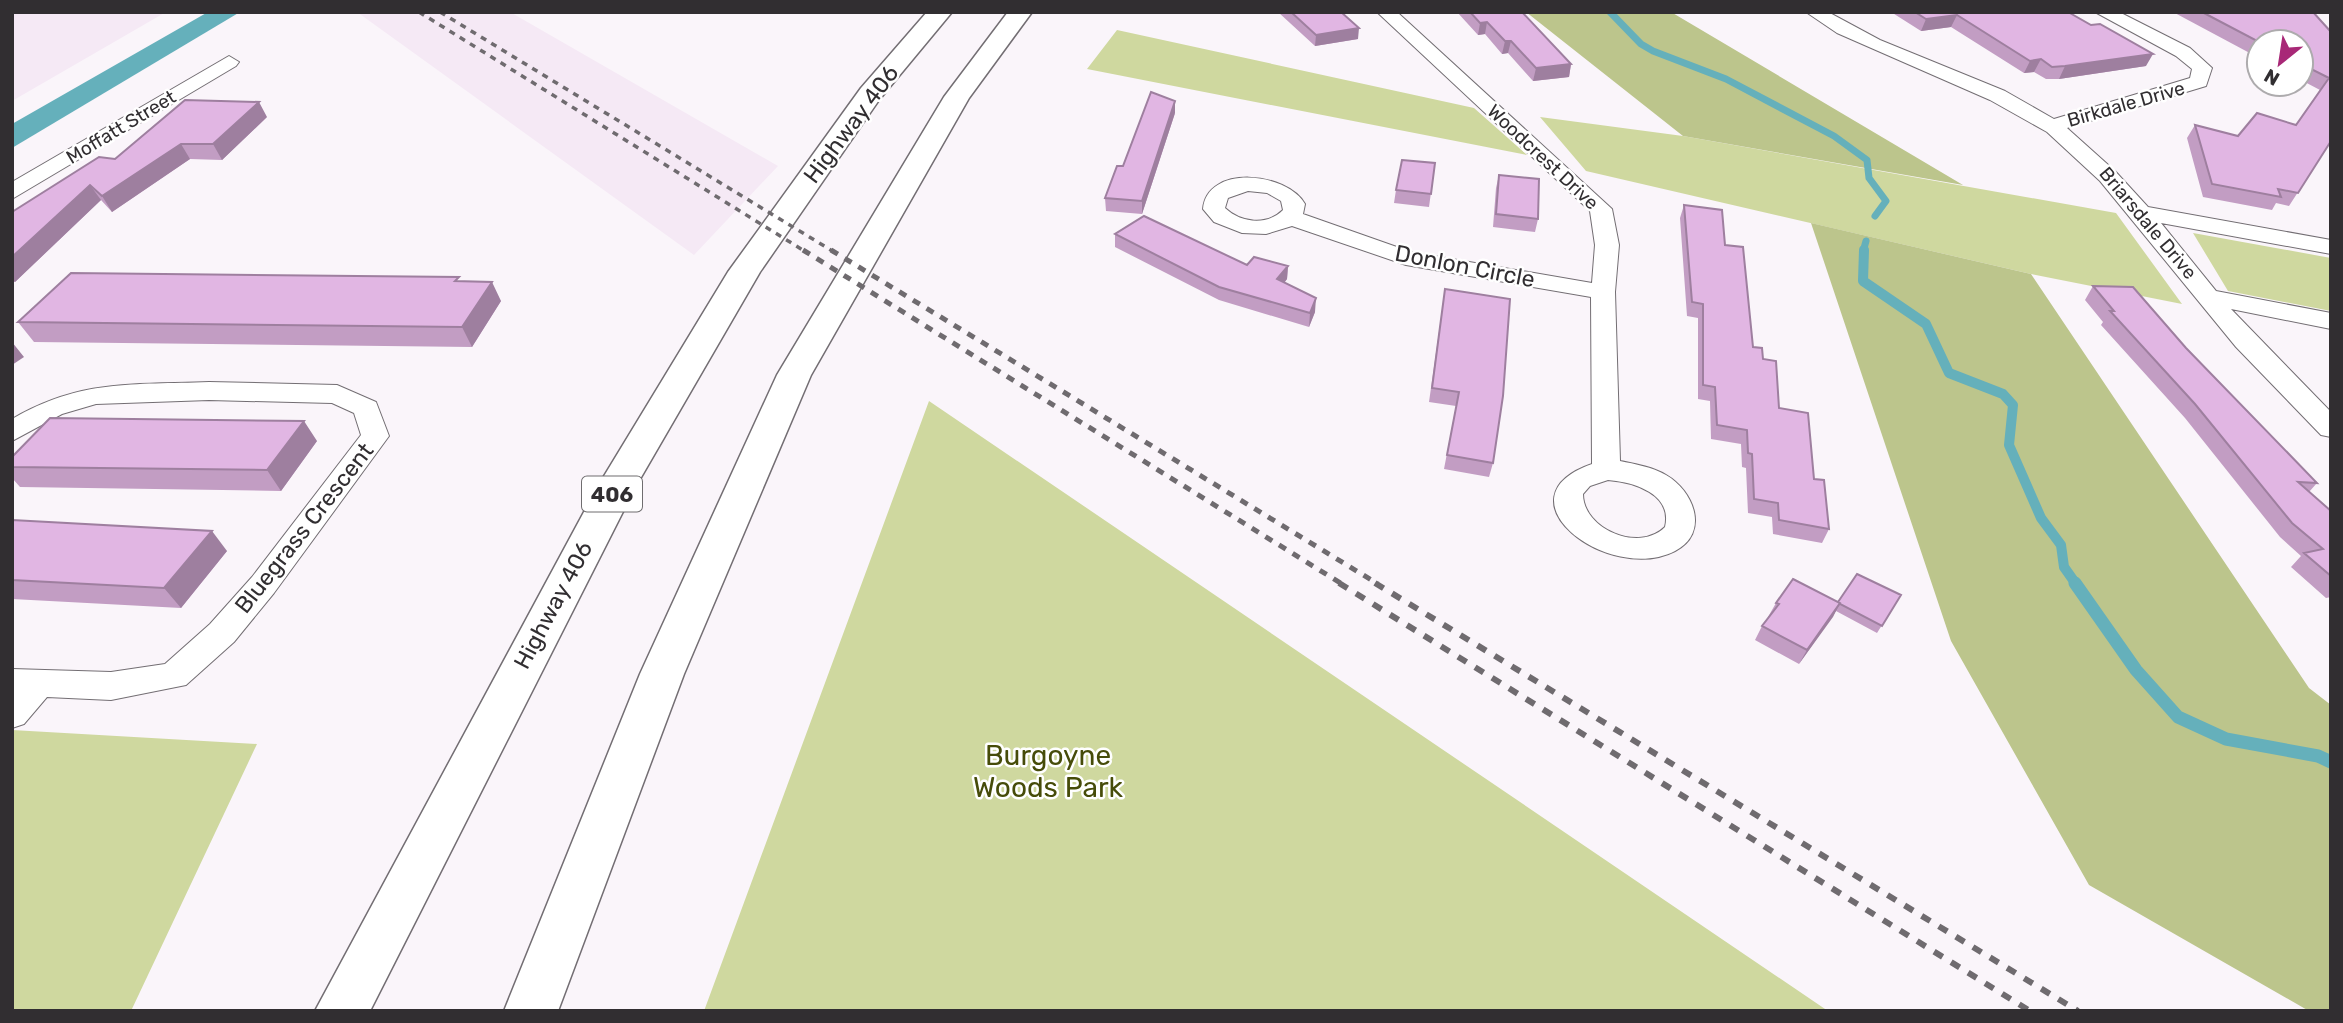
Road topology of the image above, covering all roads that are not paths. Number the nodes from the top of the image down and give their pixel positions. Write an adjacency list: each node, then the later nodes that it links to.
1 (940, 12): 20 (highway, Highway 406 / 406)
2 (1020, 12): 21 (highway)
3 (1386, 12): 12 (street, Woodcrest Drive)
4 (1815, 12): 7 (street, Briarsdale Drive)
5 (2104, 12): 7 (street, Birkdale Drive)
6 (229, 62): 8 (street, Moffatt Street)
7 (2051, 126): 9 (street, Briarsdale Drive)
8 (12, 191)
9 (2143, 213): 11 (street); 13 (street, Briarsdale Drive)
10 (1289, 217): 12 (street, Donlon Circle)
11 (2331, 247)
12 (1602, 292): 17 (street, Woodcrest Drive)
13 (2209, 297): 14 (street); 15 (street, Briarsdale Drive)
14 (2331, 321)
15 (2331, 428)
16 (12, 432): 18 (street, Bluegrass Crescent)
17 (1606, 470)
18 (25, 683): 19 (street)
19 (12, 714)
20 (342, 1011)
21 (531, 1011)

